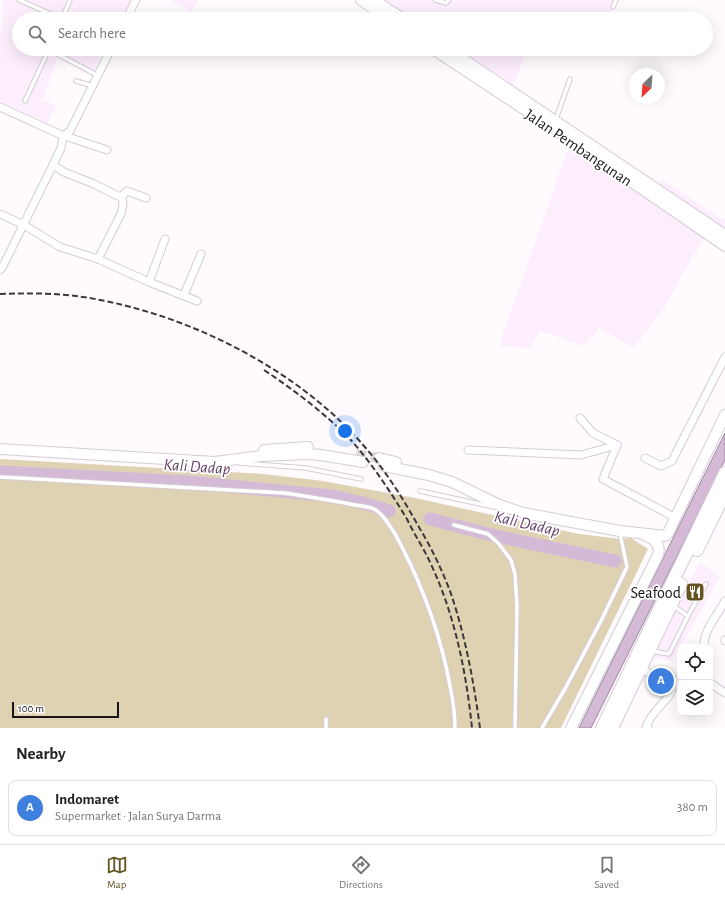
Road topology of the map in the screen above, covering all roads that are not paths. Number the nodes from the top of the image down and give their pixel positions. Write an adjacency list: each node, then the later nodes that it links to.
1 (19, 0): 10 (lane)
2 (70, 0): 11 (lane)
3 (136, 0): 12 (street)
4 (361, 0): 13 (main road)
5 (374, 0): 14 (main road)
6 (436, 0): 7 (lane)
7 (449, 0)
8 (616, 0): 9 (lane)
9 (614, 7)
10 (46, 12)
11 (65, 12)
12 (130, 12)
13 (379, 12)
14 (392, 12)
15 (46, 56): 24 (lane)
16 (61, 56): 20 (lane)
17 (107, 56): 20 (street)
18 (444, 56): 36 (main road, Jalan Pembangunan)
19 (459, 56): 26 (main road, Jalan Pembangunan)
20 (97, 75): 23 (street)
21 (570, 79): 26 (lane)
22 (76, 81): 23 (lane)
23 (93, 86): 27 (street)
24 (25, 101)
25 (0, 107): 27 (street)
26 (555, 120): 34 (main road, Jalan Pembangunan)
27 (63, 136): 28 (street); 29 (street)
28 (107, 150)
29 (53, 165): 30 (street); 33 (street)
30 (122, 196): 31 (street); 38 (street)
31 (146, 198)
32 (0, 214): 33 (street)
33 (24, 225): 38 (street); 39 (street)
34 (725, 235)
35 (165, 239): 40 (street)
36 (725, 246)
37 (201, 254): 41 (street)
38 (98, 259): 40 (street)
39 (0, 270)
40 (149, 282): 41 (street)
41 (184, 295): 42 (street)
42 (197, 301)
43 (725, 356): 49 (street)
44 (725, 415): 60 (main road)
45 (580, 418): 46 (street)
46 (617, 445): 48 (street); 60 (street)
47 (0, 449): 50 (main road)
48 (468, 450)
49 (645, 458)
50 (185, 460): 51 (main road); 51 (main road)
51 (215, 462): 54 (lane)
52 (725, 473): 81 (main road)
53 (0, 477): 77 (lane)
54 (361, 479)
55 (420, 491): 58 (lane)
56 (725, 493): 57 (main road)
57 (722, 507): 66 (main road)
58 (523, 513): 59 (main road); 59 (main road)
59 (542, 517): 62 (main road)
60 (675, 520): 63 (main road)
61 (454, 525): 78 (lane)
62 (620, 531): 63 (main road); 79 (lane)
63 (634, 532): 80 (main road)
64 (706, 584): 67 (lane)
65 (725, 602): 68 (street)
66 (671, 604): 67 (lane); 69 (main road)
67 (688, 616): 69 (lane)
68 (703, 644)
69 (651, 648): 70 (main road)
70 (641, 669): 72 (street); 82 (main road)
71 (678, 680): 72 (street)
72 (673, 685): 83 (street)
73 (713, 685): 74 (street)
74 (725, 693)
75 (326, 719): 76 (lane)
76 (326, 728)
77 (455, 728)
78 (514, 728)
79 (542, 728)
80 (571, 728)
81 (602, 728)
82 (612, 728)
83 (648, 728)

